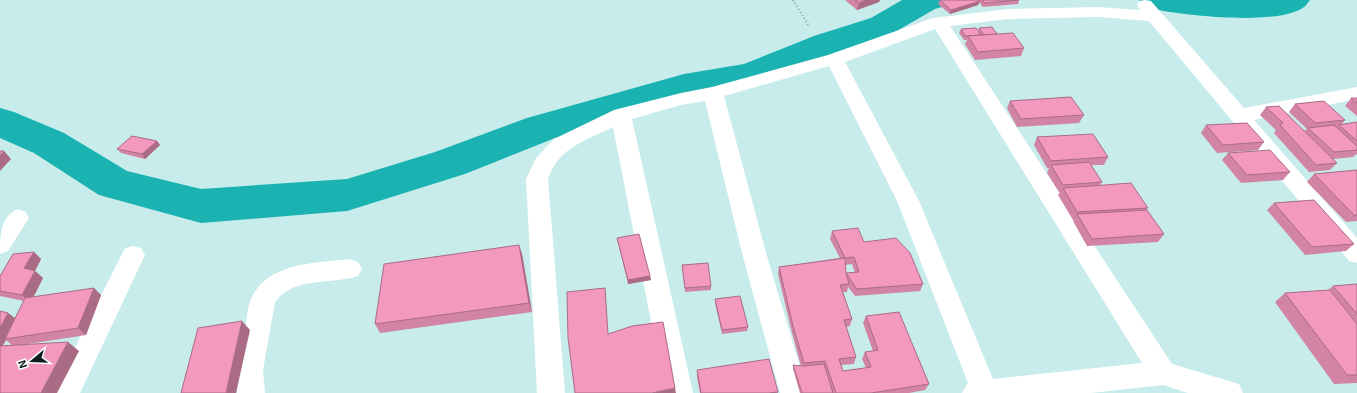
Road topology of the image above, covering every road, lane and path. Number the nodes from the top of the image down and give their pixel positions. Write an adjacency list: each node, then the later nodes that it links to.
1 (793, 0): 4 (path)
2 (1146, 7): 3 (street); 9 (street)
3 (939, 22): 5 (street); 15 (street)
4 (809, 26)
5 (834, 58): 6 (street); 17 (street)
6 (713, 93): 8 (street); 22 (street)
7 (1357, 93): 9 (street)
8 (622, 115): 20 (street); 21 (street)
9 (1240, 116): 12 (street)
10 (18, 218): 11 (street)
11 (0, 245)
12 (1357, 254)
13 (133, 255): 18 (street)
14 (350, 269): 19 (street)
15 (1163, 372): 16 (street); 23 (street)
16 (1078, 388): 17 (street)
17 (981, 392)
18 (66, 393)
19 (251, 393)
20 (551, 393)
21 (679, 393)
22 (794, 393)
23 (1229, 393)

